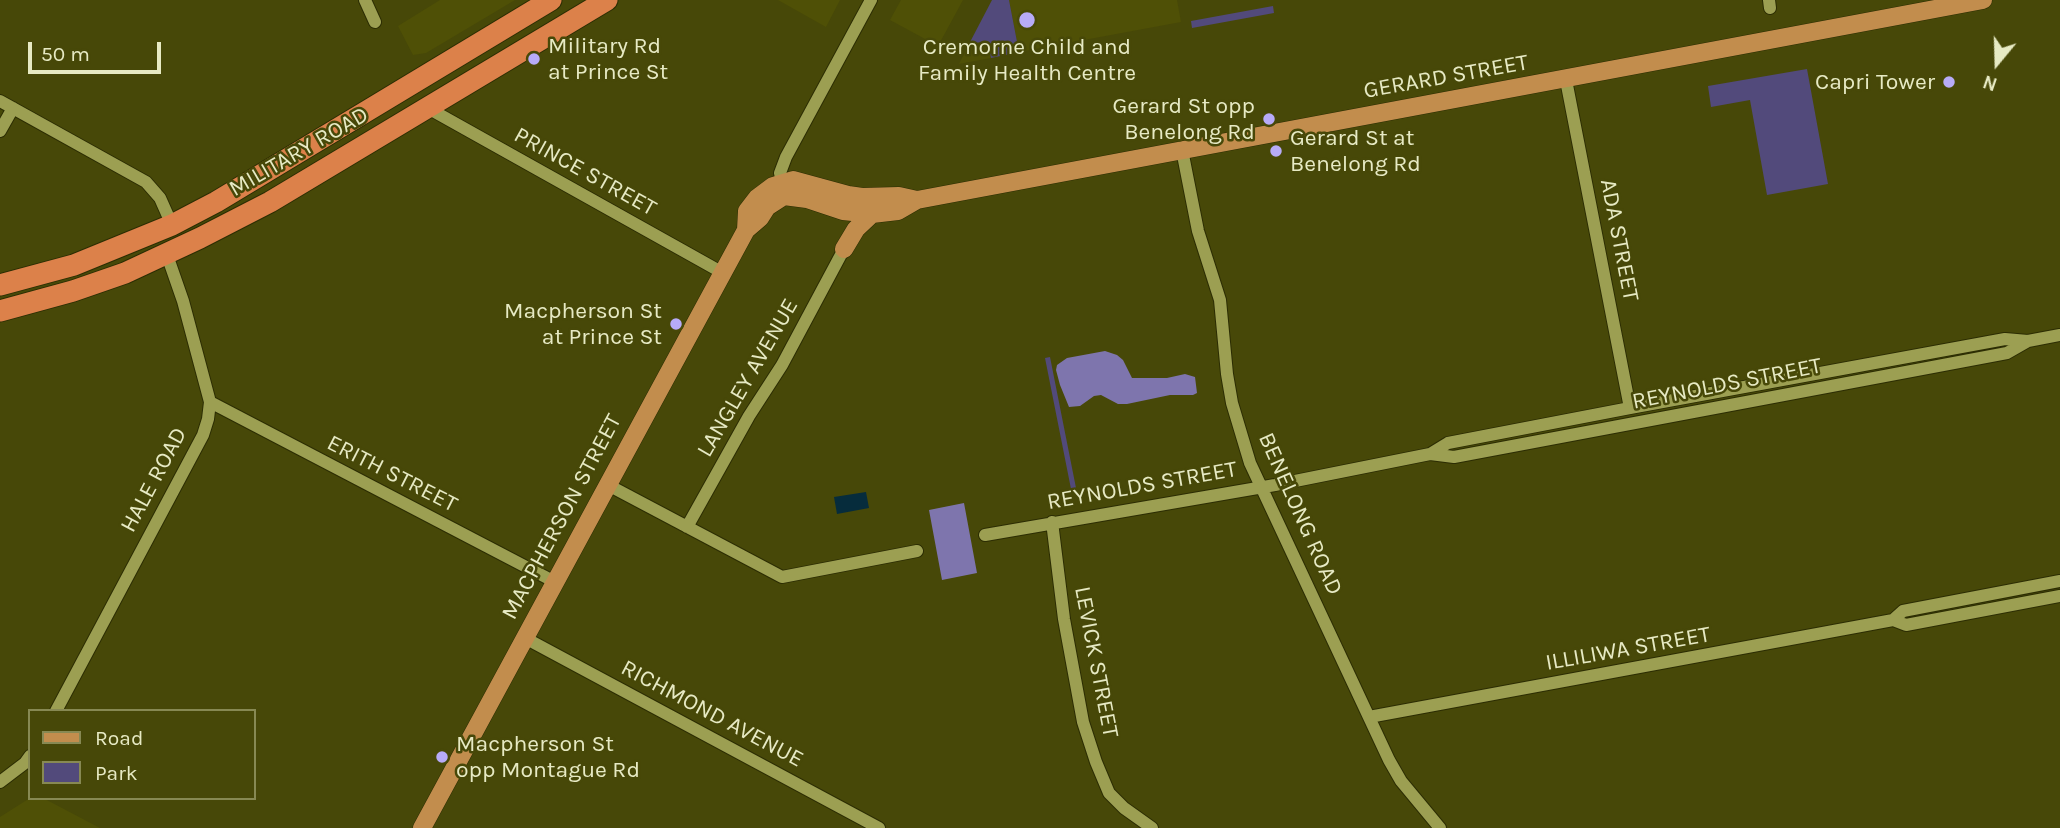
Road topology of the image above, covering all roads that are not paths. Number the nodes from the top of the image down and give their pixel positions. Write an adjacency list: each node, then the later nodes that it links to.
1 (365, 0): 6 (street)
2 (551, 0): 16 (highway, MILITARY ROAD)
3 (607, 0): 9 (highway, MILITARY ROAD)
4 (871, 0): 13 (street)
5 (1983, 0): 7 (main road, GERARD STREET)
6 (374, 22)
7 (1566, 80): 12 (main road, GERARD STREET); 26 (street, ADA STREET)
8 (0, 101): 10 (street)
9 (426, 107): 19 (highway, MILITARY ROAD); 20 (street, PRINCE STREET)
10 (13, 108): 11 (street); 16 (street)
11 (0, 131)
12 (1182, 150): 14 (main road, GERARD STREET); 29 (street, BENELONG ROAD)
13 (782, 182): 14 (main road, GERARD STREET); 17 (main road)
14 (917, 200): 15 (main road, GERARD STREET)
15 (873, 214): 17 (main road, GERARD STREET); 18 (main road)
16 (172, 225): 21 (highway, MILITARY ROAD)
17 (746, 230): 20 (main road, MACPHERSON STREET)
18 (844, 250): 31 (street, LANGLEY AVENUE)
19 (167, 255): 22 (highway, MILITARY ROAD); 25 (street, HALE ROAD)
20 (723, 273): 28 (main road, MACPHERSON STREET)
21 (0, 285)
22 (0, 311)
23 (2060, 335): 24 (street, REYNOLDS STREET)
24 (2028, 341): 26 (street, REYNOLDS STREET); 27 (street, REYNOLDS STREET)
25 (210, 402): 35 (street, ERITH STREET); 39 (street, HALE ROAD)
26 (1630, 408): 27 (street, REYNOLDS STREET)
27 (1430, 454): 29 (street, REYNOLDS STREET)
28 (608, 485): 31 (street); 35 (main road, MACPHERSON STREET)
29 (1261, 486): 30 (street, REYNOLDS STREET); 40 (street, BENELONG ROAD)
30 (1052, 522): 32 (street, REYNOLDS STREET); 45 (street, LEVICK STREET)
31 (687, 527): 33 (street)
32 (985, 536)
33 (917, 551)
34 (2060, 581): 37 (street, ILLILIWA STREET)
35 (555, 582): 38 (main road, MACPHERSON STREET)
36 (2060, 596): 37 (street, ILLILIWA STREET)
37 (1893, 620): 40 (street, ILLILIWA STREET)
38 (525, 638): 43 (main road, MACPHERSON STREET); 44 (street, RICHMOND AVENUE)
39 (56, 709)
40 (1369, 717): 46 (street, BENELONG ROAD)
41 (28, 759): 42 (street)
42 (0, 782)
43 (422, 828)
44 (879, 828)
45 (1152, 828)
46 (1440, 828)

